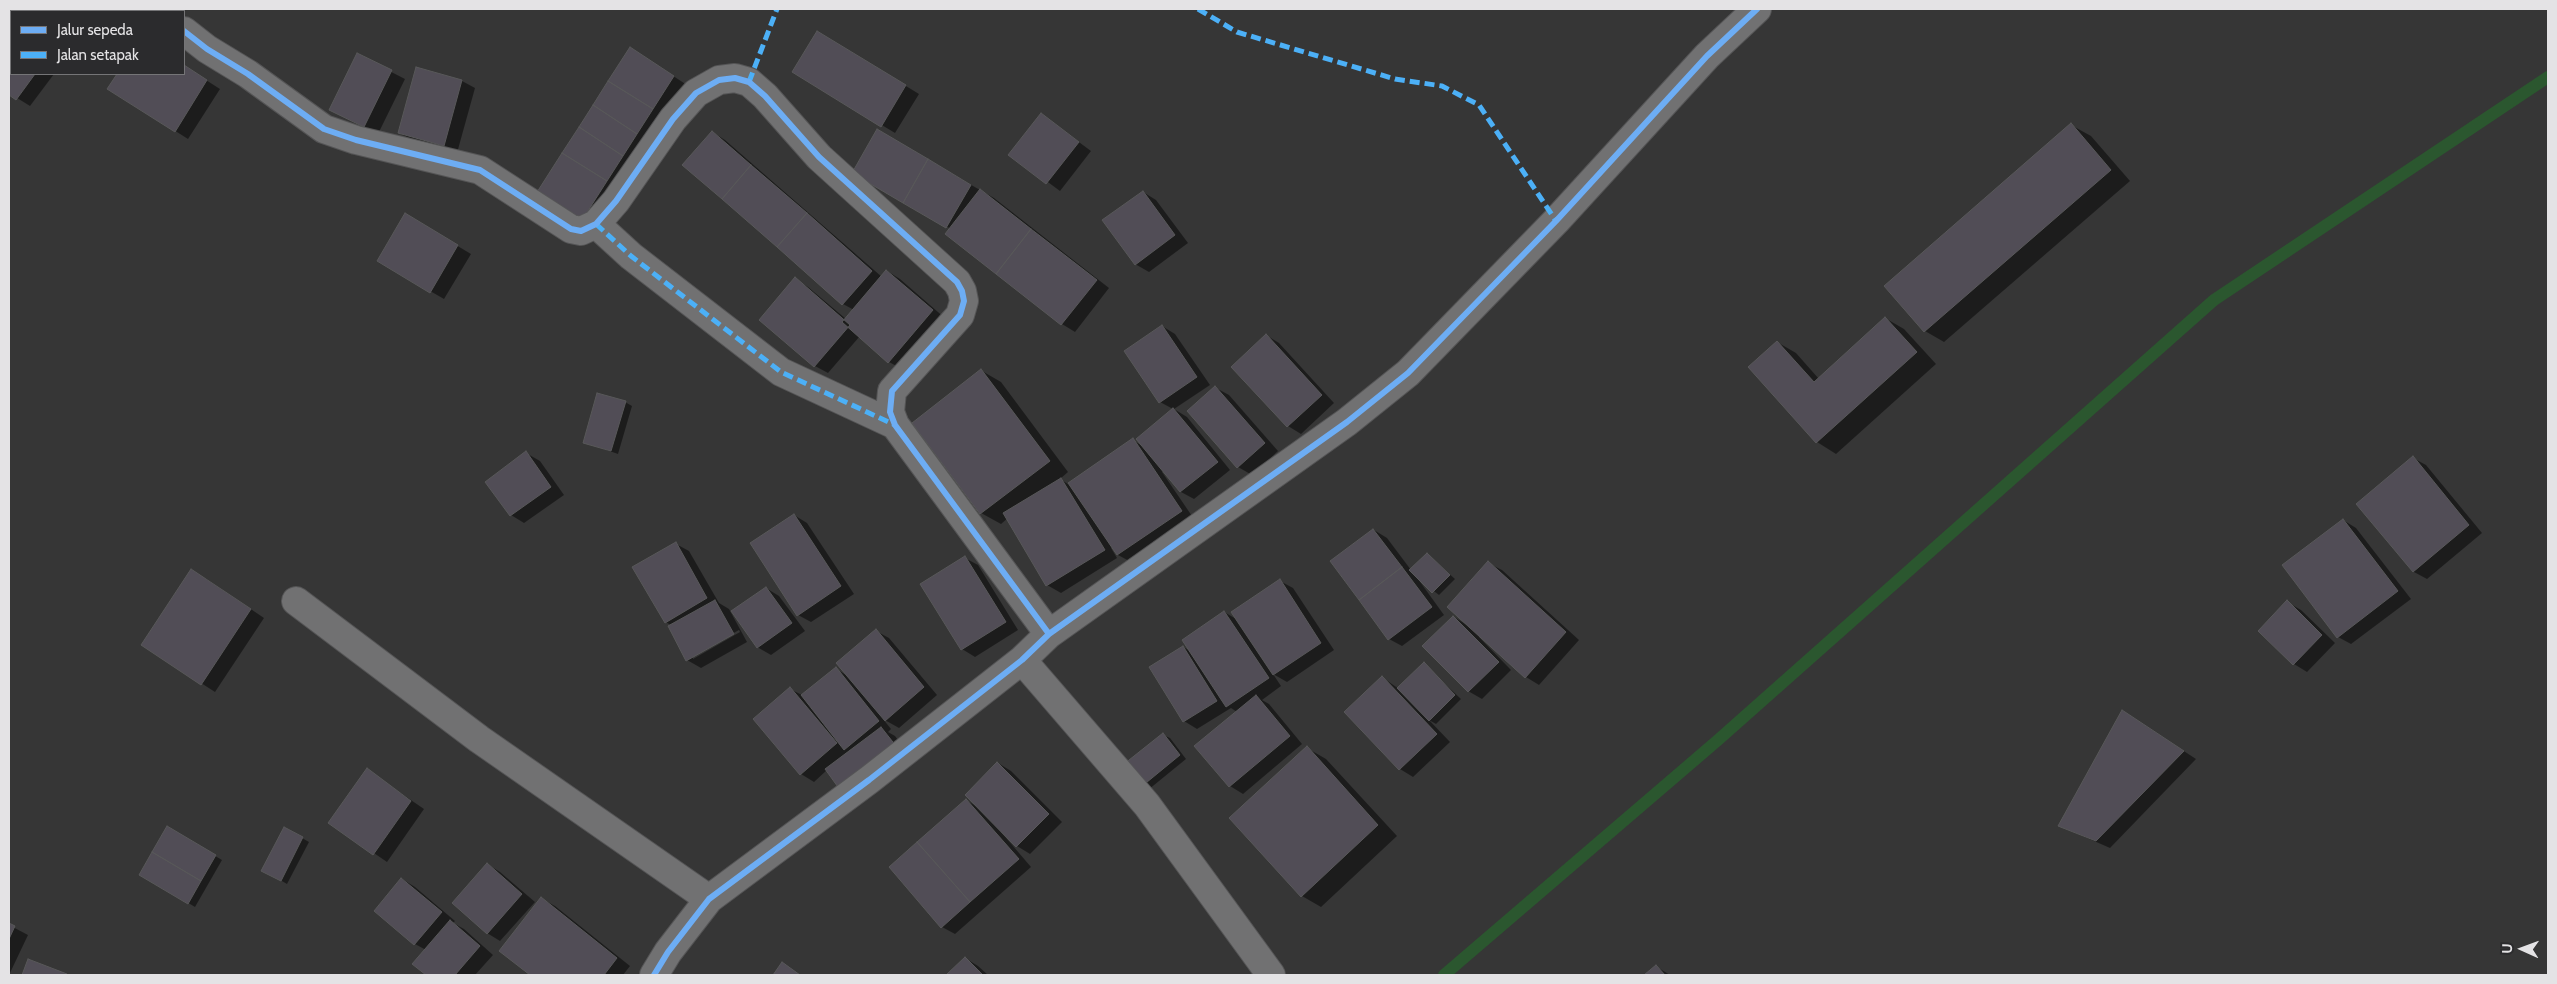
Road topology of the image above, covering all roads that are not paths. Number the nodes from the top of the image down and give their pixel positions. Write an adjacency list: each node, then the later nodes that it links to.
1 (1757, 9): 6 (street)
2 (185, 32): 3 (street)
3 (596, 224): 4 (street); 4 (street)
4 (895, 425): 6 (street)
5 (296, 601): 8 (street)
6 (1049, 634): 7 (street)
7 (1022, 660): 8 (street); 9 (street)
8 (709, 899): 10 (street)
9 (1265, 966)
10 (654, 975)

